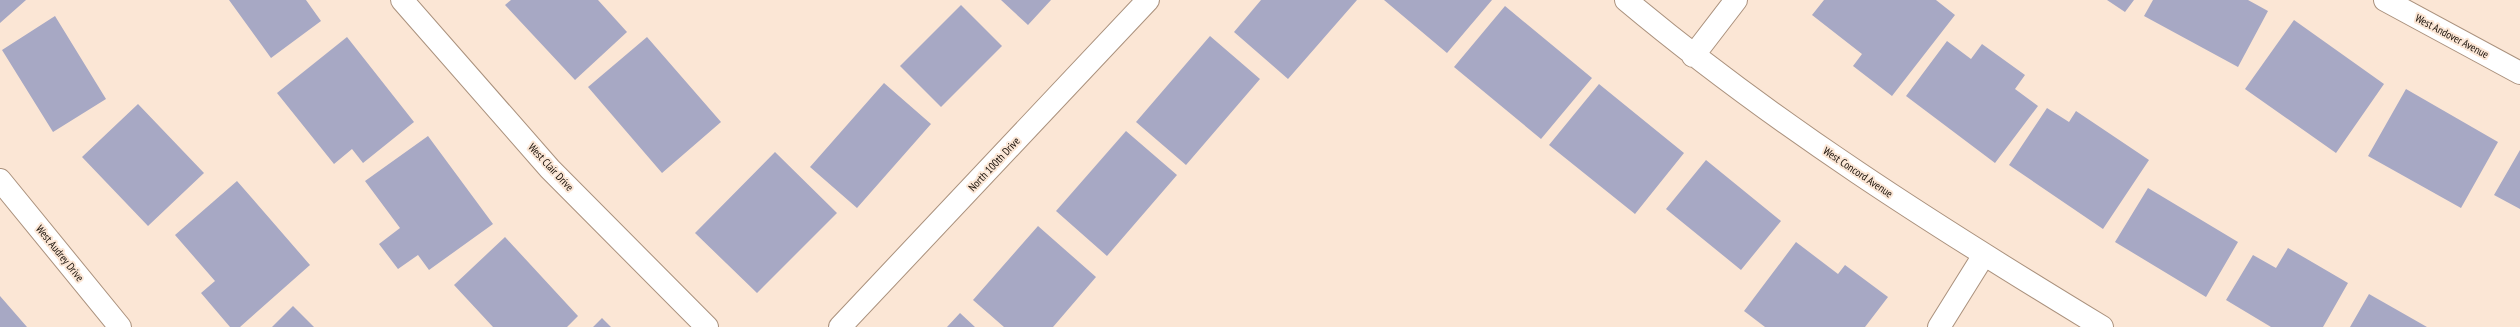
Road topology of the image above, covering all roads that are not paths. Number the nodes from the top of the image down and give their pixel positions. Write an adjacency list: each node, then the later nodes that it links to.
1 (402, 0): 11 (street, West Clair Drive)
2 (1148, 0): 12 (street, North 100th Drive)
3 (1626, 0): 6 (street, West Concord Avenue)
4 (1736, 0): 6 (street)
5 (2385, 0): 7 (street, West Andover Avenue)
6 (1693, 56): 9 (street, West Concord Avenue)
7 (2520, 73)
8 (0, 180): 10 (street, West Audrey Drive)
9 (1984, 256): 13 (street); 14 (street, West Concord Avenue)
10 (120, 327)
11 (707, 327)
12 (840, 327)
13 (1939, 327)
14 (2102, 327)

